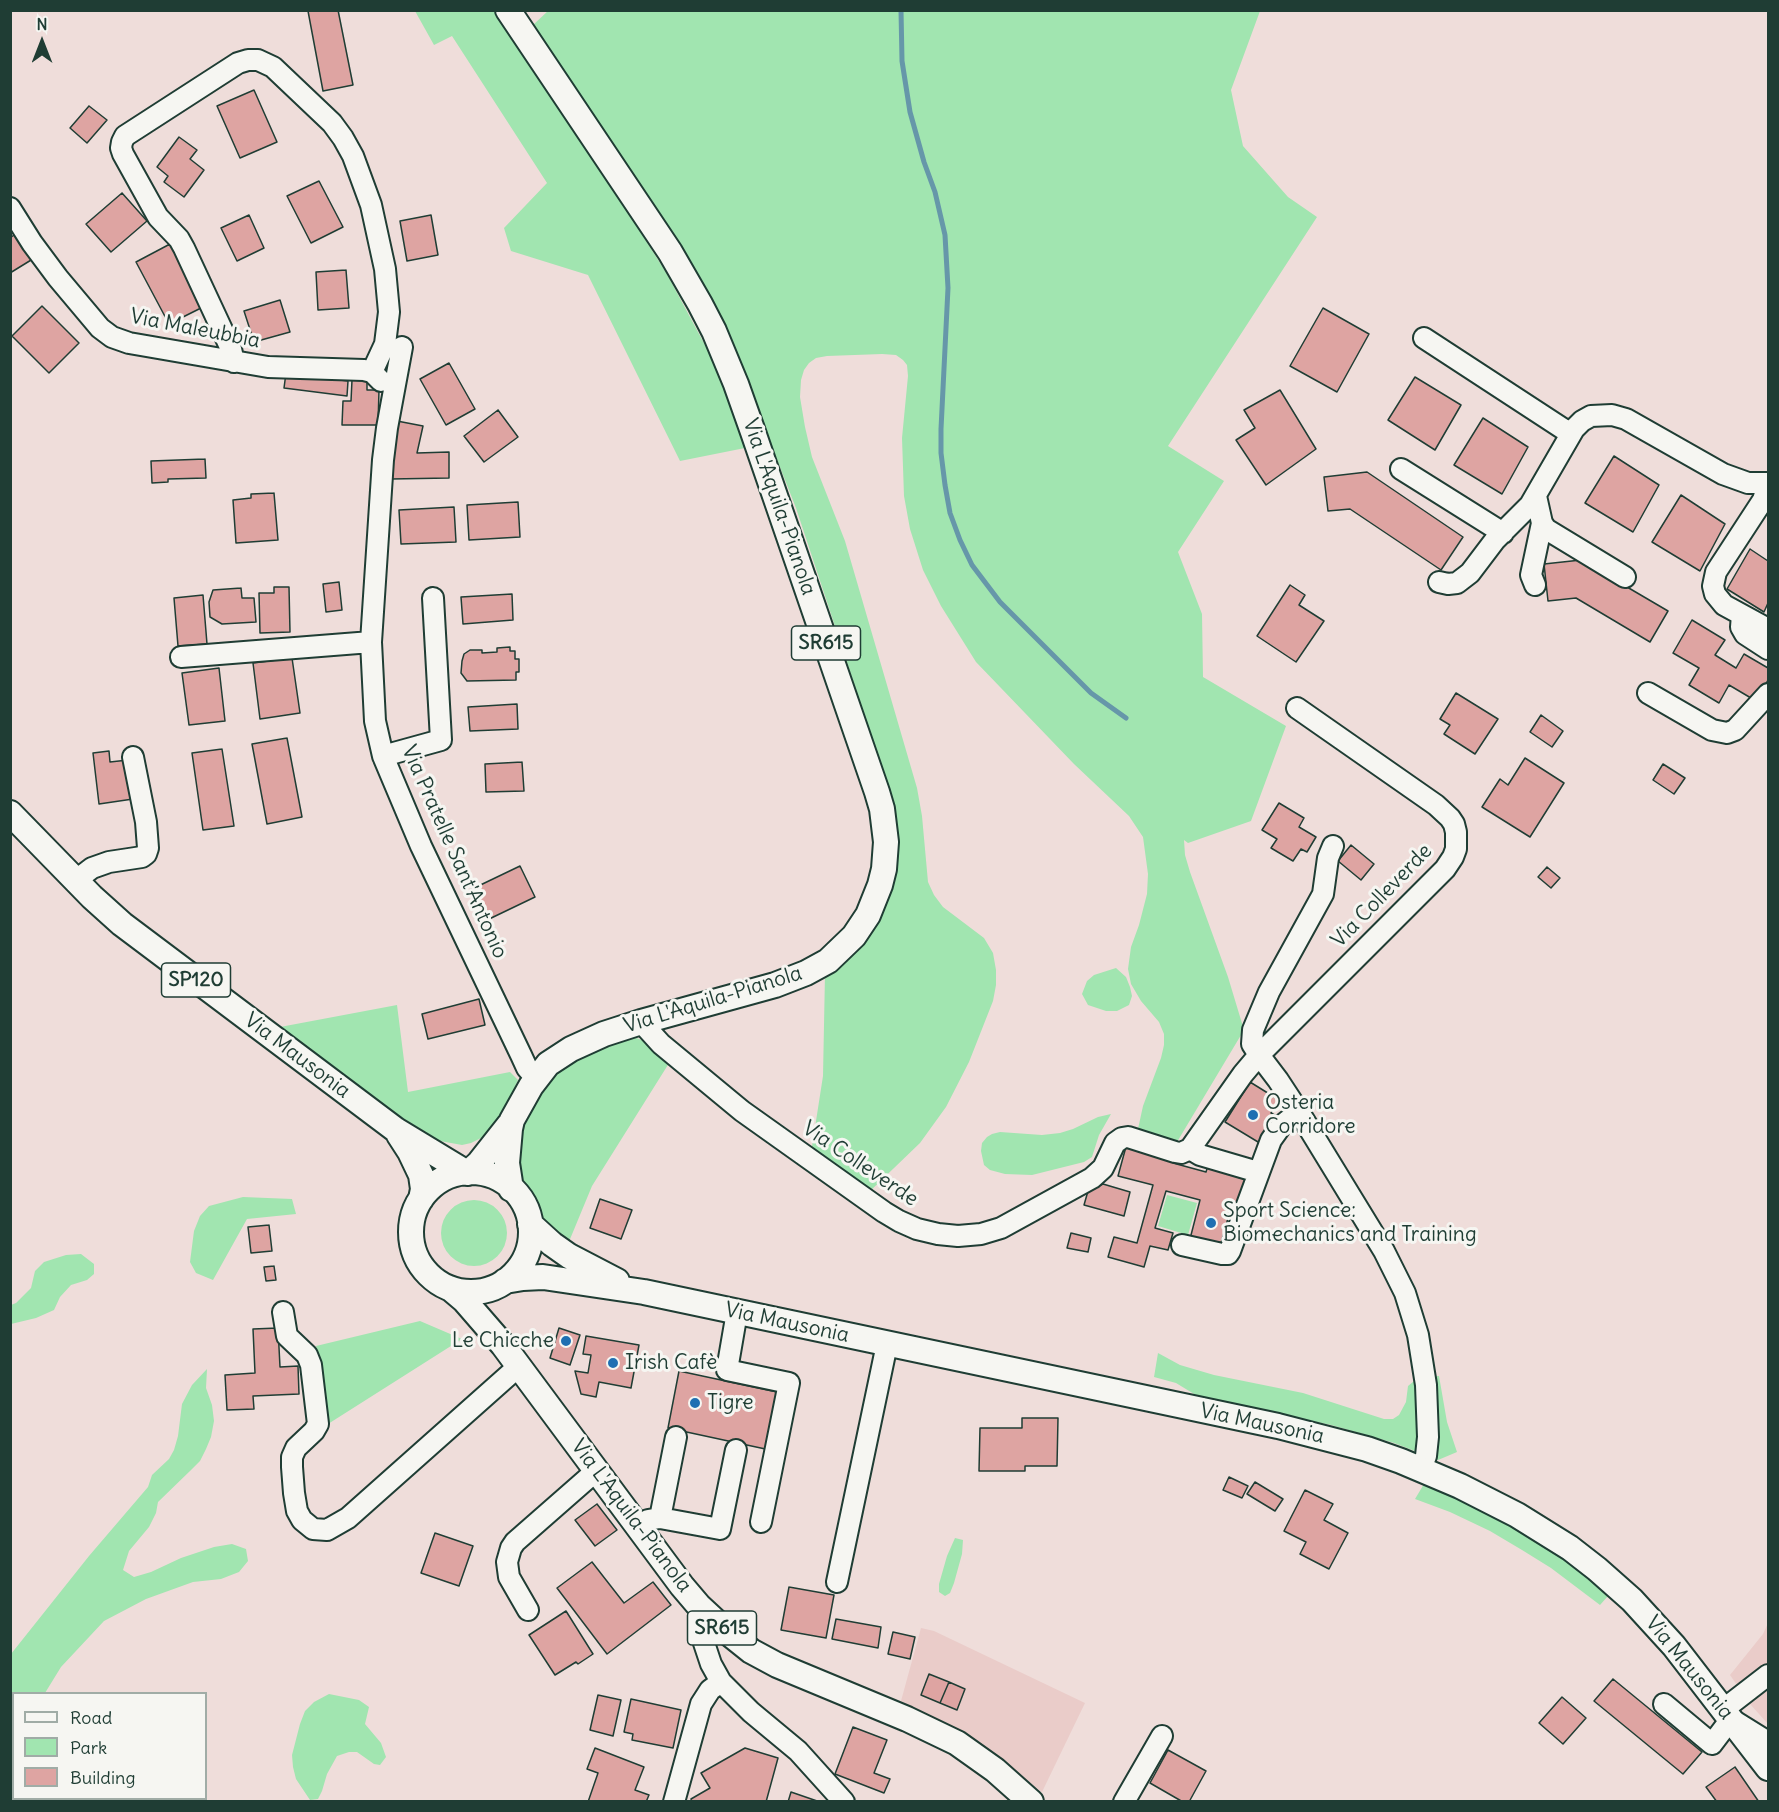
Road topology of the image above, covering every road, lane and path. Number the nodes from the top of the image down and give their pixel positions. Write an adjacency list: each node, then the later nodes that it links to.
1 (508, 10): 31 (main road, Via L'Aquila-Pianola / SR615)
2 (10, 208): 5 (street, Via Maleubbia)
3 (1424, 338): 8 (street)
4 (402, 347): 7 (street, Via Pratelle Sant'Antonio)
5 (234, 362): 6 (street, Via Maleubbia); 6 (street)
6 (372, 372): 7 (street)
7 (387, 428): 20 (street, Via Pratelle Sant'Antonio)
8 (1571, 434): 10 (street); 11 (street)
9 (1401, 469): 13 (street)
10 (1767, 483): 18 (street)
11 (1536, 496): 12 (street); 13 (street)
12 (1542, 523): 14 (street); 16 (street)
13 (1503, 533): 15 (street)
14 (1625, 577)
15 (1439, 582)
16 (1535, 585)
17 (433, 598): 26 (street)
18 (1742, 615): 19 (street); 21 (street)
19 (1768, 629)
20 (371, 642): 22 (street); 26 (street, Via Pratelle Sant'Antonio)
21 (1768, 649)
22 (181, 657)
23 (1648, 693): 24 (street)
24 (1768, 694)
25 (1297, 708): 32 (street, Via Colleverde)
26 (383, 756): 33 (street, Via Pratelle Sant'Antonio)
27 (134, 757): 30 (street)
28 (10, 813): 30 (main road, Via Mausonia / SP120)
29 (1333, 846): 32 (street, Via Colleverde)
30 (75, 880): 36 (main road, Via Mausonia / SP120)
31 (641, 1022): 33 (main road, Via L'Aquila-Pianola / SR615); 37 (street, Via Colleverde)
32 (1259, 1055): 34 (street, Via Colleverde); 37 (street, Via Colleverde)
33 (536, 1078): 35 (main road, Via L'Aquila-Pianola / SR615)
34 (1299, 1112): 38 (street); 54 (street, Via Colleverde)
35 (512, 1120): 39 (main road, Via L'Aquila-Pianola / SR615); 40 (main road, Via L'Aquila-Pianola / SR615)
36 (396, 1130): 39 (main road, Via Mausonia / SP120); 41 (main road, Via Mausonia / SP120)
37 (1190, 1149): 38 (street)
38 (1258, 1172): 43 (street)
39 (467, 1173): 40 (main road); 41 (main road)
40 (511, 1189): 42 (main road)
41 (421, 1199): 45 (main road)
42 (530, 1224): 44 (main road); 46 (main road, Via Mausonia)
43 (1182, 1245)
44 (504, 1281): 45 (main road); 46 (main road, Via Mausonia); 50 (main road, Via L'Aquila-Pianola / SR615)
45 (451, 1289): 50 (main road, Via L'Aquila-Pianola / SR615)
46 (644, 1293): 48 (main road, Via Mausonia)
47 (283, 1312): 51 (street)
48 (738, 1312): 49 (main road, Via Mausonia); 57 (street)
49 (887, 1344): 54 (main road, Via Mausonia); 59 (street)
50 (503, 1345): 51 (main road, Via L'Aquila-Pianola / SR615)
51 (519, 1366): 55 (main road, Via L'Aquila-Pianola / SR615)
52 (676, 1437): 56 (street)
53 (736, 1449): 56 (street)
54 (1421, 1469): 65 (main road, Via Mausonia)
55 (596, 1471): 58 (main road, Via L'Aquila-Pianola / SR615); 60 (street)
56 (660, 1518): 58 (street)
57 (761, 1522)
58 (638, 1527): 61 (main road, Via L'Aquila-Pianola / SR615)
59 (837, 1582)
60 (528, 1610)
61 (708, 1616): 63 (street); 71 (main road, Via L'Aquila-Pianola / SR615)
62 (1767, 1679): 65 (street)
63 (721, 1682): 69 (street); 70 (street)
64 (1664, 1704): 65 (street)
65 (1728, 1714): 67 (street); 68 (main road, Via Mausonia)
66 (1162, 1736): 72 (street)
67 (1768, 1742)
68 (1768, 1768)
69 (674, 1802)
70 (844, 1802)
71 (1031, 1802)
72 (1124, 1802)

